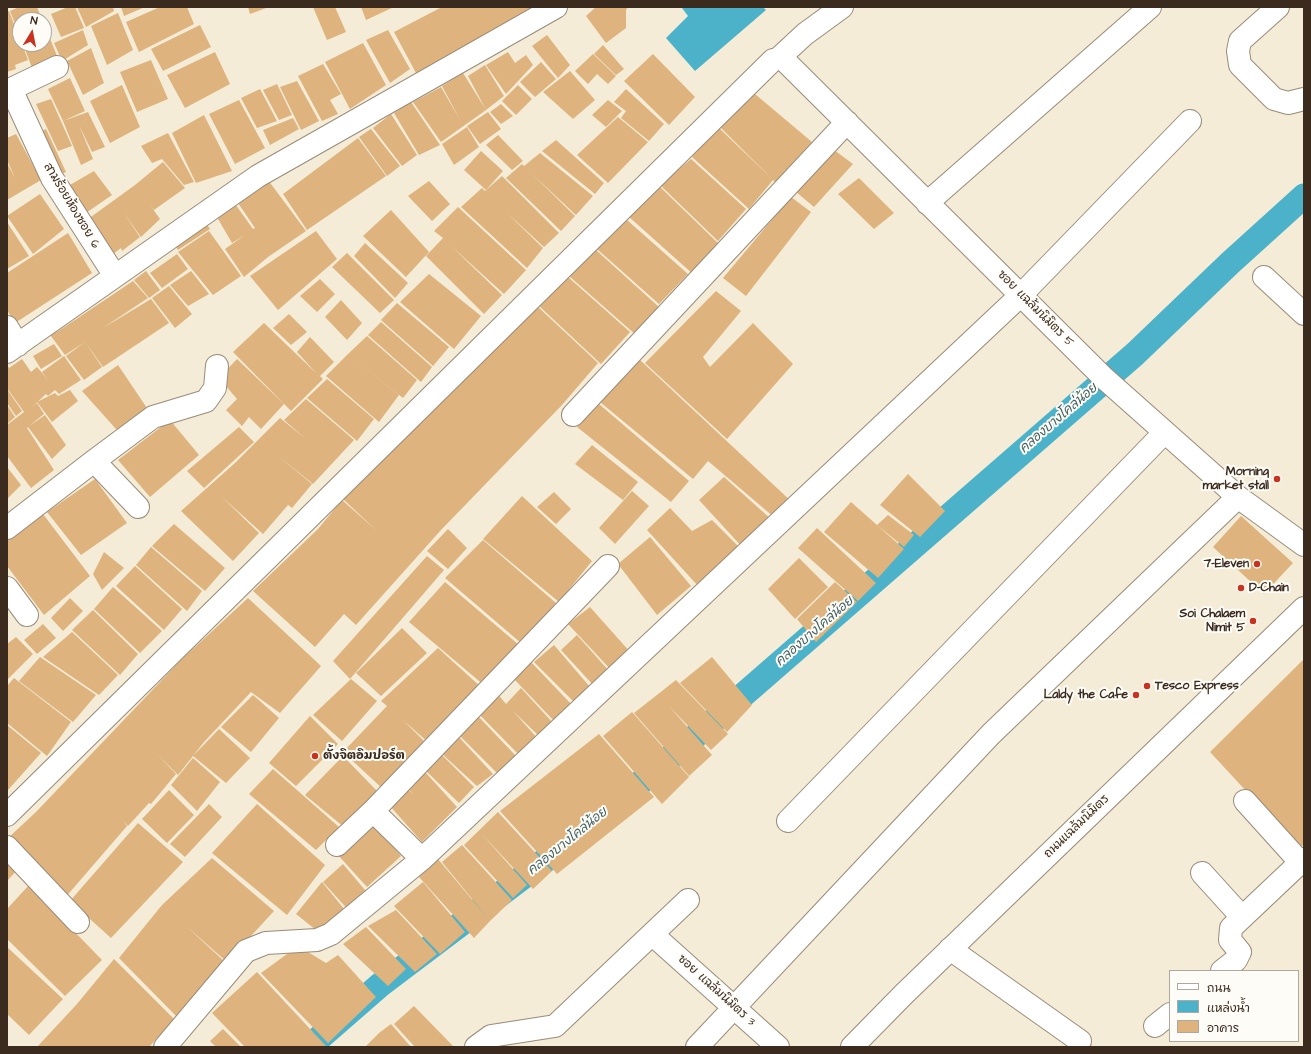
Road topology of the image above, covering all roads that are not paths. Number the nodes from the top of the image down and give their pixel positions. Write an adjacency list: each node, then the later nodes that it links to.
1 (556, 7): 12 (street)
2 (842, 7): 5 (street)
3 (1150, 7): 11 (street)
4 (1278, 7): 8 (street)
5 (778, 59): 10 (street, ซอย แฉล้มนิมิตร 5); 31 (street)
6 (57, 67): 7 (street)
7 (9, 90): 12 (street, สามร้อยห้องซอย 6)
8 (1304, 99)
9 (1190, 121): 14 (street)
10 (847, 122): 11 (street, ซอย แฉล้มนิมิตร 5); 18 (street)
11 (927, 203): 14 (street, ซอย แฉล้มนิมิตร 5)
12 (115, 276): 16 (street)
13 (1264, 277): 15 (street)
14 (1021, 295): 19 (street, ซอย แฉล้มนิมิตร 5); 35 (street)
15 (1304, 314)
16 (11, 341)
17 (217, 366): 20 (street)
18 (573, 415)
19 (1164, 433): 21 (street, ซอย แฉล้มนิมิตร 5); 32 (street)
20 (94, 461): 22 (street); 23 (street)
21 (1238, 496): 24 (street, ซอย แฉล้มนิมิตร 5); 44 (street)
22 (138, 507)
23 (7, 528)
24 (1304, 545)
25 (608, 566): 30 (street)
26 (7, 588): 28 (street)
27 (1304, 608): 42 (street, ถนนแฉล้มนิมิตร)
28 (27, 615)
29 (1245, 801): 36 (street)
30 (373, 811): 33 (street); 35 (street)
31 (7, 815)
32 (788, 821)
33 (337, 845)
34 (7, 847): 40 (street)
35 (422, 859): 47 (street)
36 (1302, 861): 39 (street)
37 (1202, 873): 39 (street)
38 (688, 900): 41 (street)
39 (1241, 916): 43 (street)
40 (78, 922)
41 (653, 935): 44 (street, ซอย แฉล้มนิมิตร 3); 46 (street)
42 (950, 949): 45 (street); 50 (street, ถนนแฉล้มนิมิตร)
43 (1223, 970)
44 (735, 1007): 48 (street); 49 (street, ซอย แฉล้มนิมิตร 3)
45 (1080, 1041)
46 (487, 1043)
47 (165, 1047)
48 (697, 1047)
49 (778, 1047)
50 (852, 1047)

